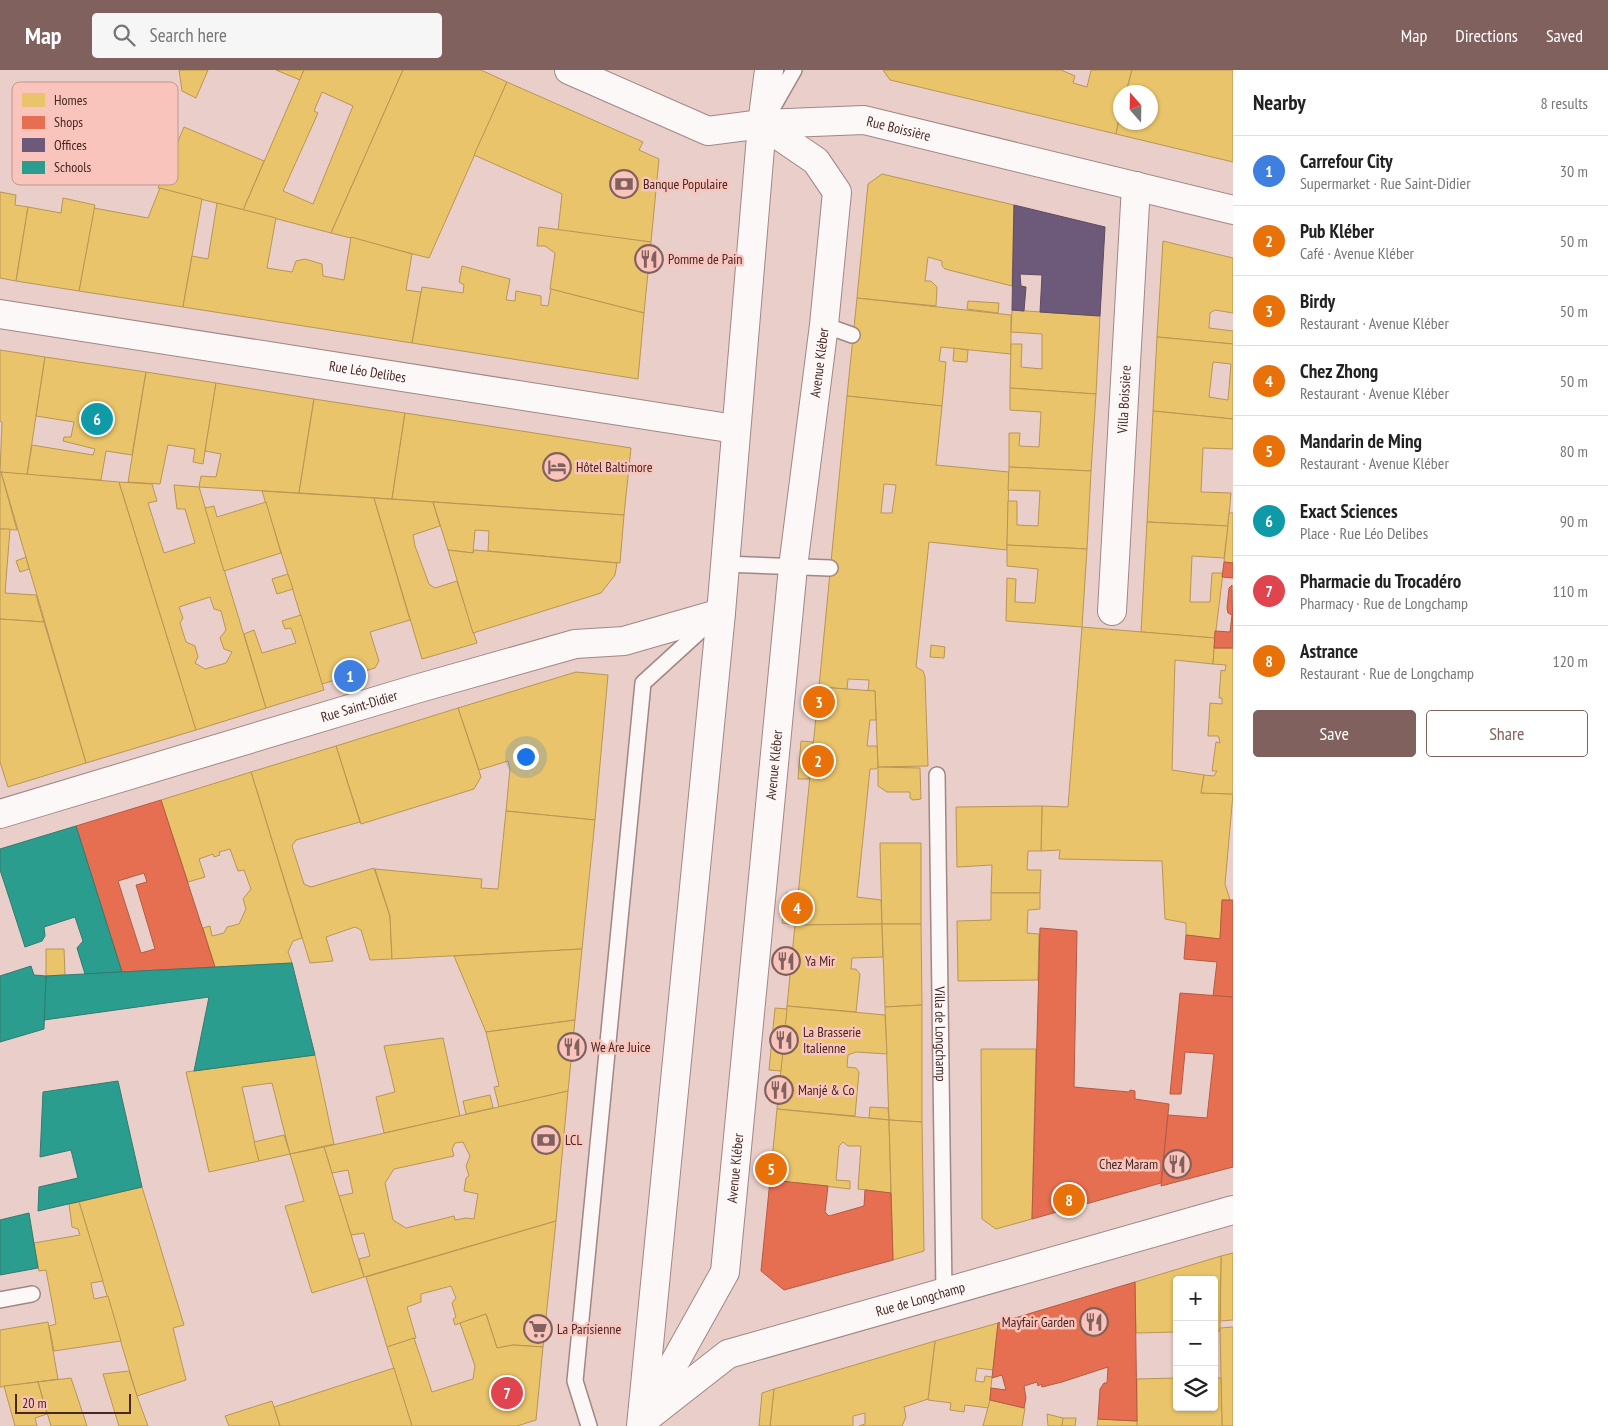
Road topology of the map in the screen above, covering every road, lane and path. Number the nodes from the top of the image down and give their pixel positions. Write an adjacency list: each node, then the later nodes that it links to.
1 (569, 70): 4 (street, Rue Boissière)
2 (769, 70): 4 (street)
3 (794, 70): 4 (lane)
4 (762, 124): 5 (street, Rue Boissière); 8 (street, Avenue Kléber); 10 (street)
5 (1136, 186): 6 (street, Rue Boissière); 14 (street, Villa Boissière)
6 (1233, 210)
7 (0, 314): 10 (street, Rue Léo Delibes)
8 (824, 325): 9 (lane); 12 (street, Avenue Kléber)
9 (852, 335)
10 (735, 429): 11 (street)
11 (724, 564): 12 (lane); 15 (street)
12 (793, 567): 13 (lane); 22 (street, Avenue Kléber)
13 (830, 568)
14 (1112, 611)
15 (720, 612): 17 (street, Rue Saint-Didier); 22 (street); 23 (lane)
16 (937, 775): 19 (lane, Villa de Longchamp)
17 (0, 814)
18 (1233, 1210): 19 (street, Rue de Longchamp)
19 (944, 1293): 22 (street, Rue de Longchamp)
20 (32, 1294): 21 (lane)
21 (0, 1300)
22 (640, 1425)
23 (589, 1426)

